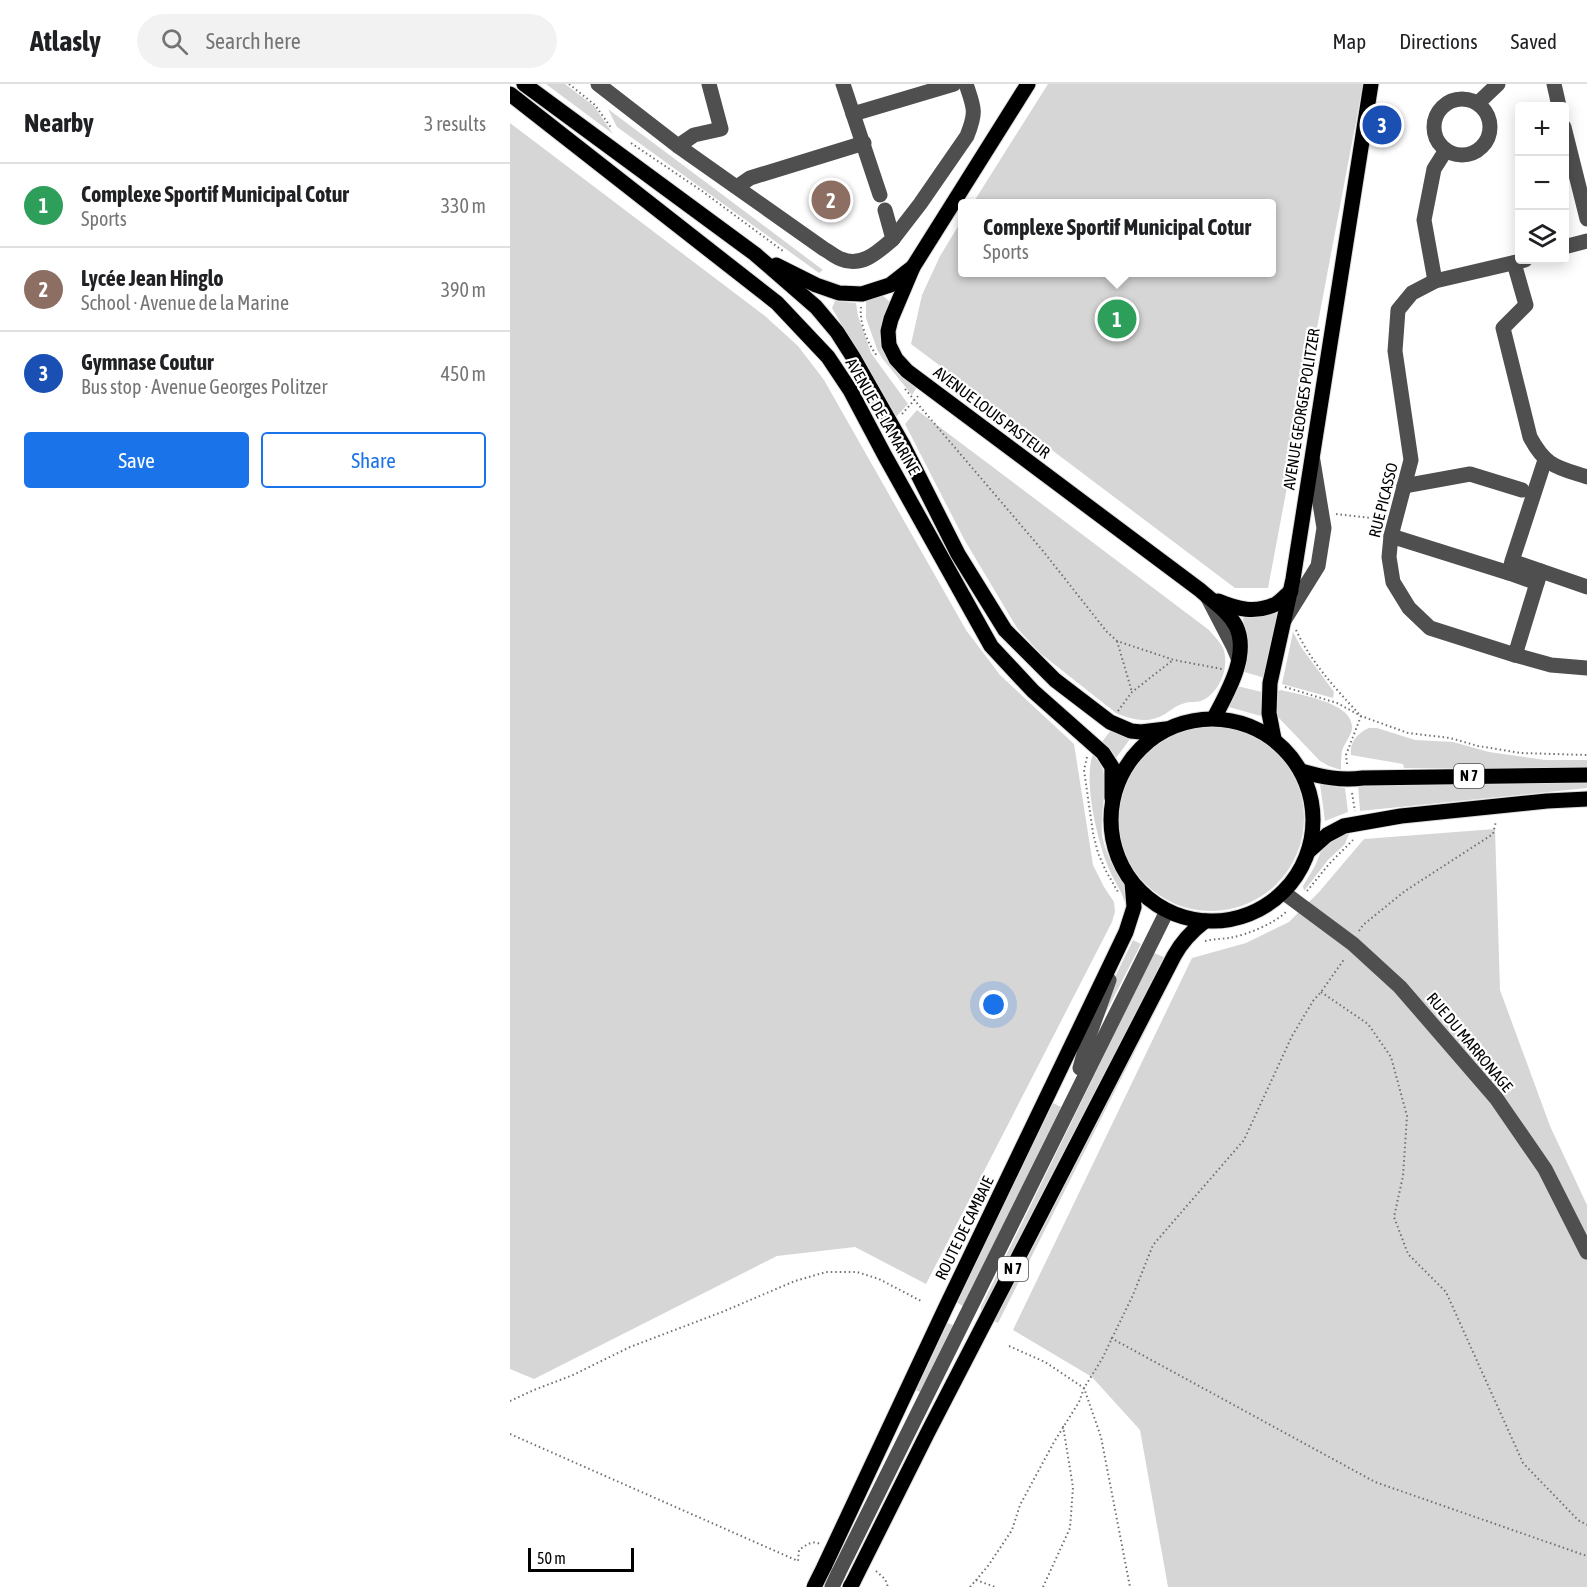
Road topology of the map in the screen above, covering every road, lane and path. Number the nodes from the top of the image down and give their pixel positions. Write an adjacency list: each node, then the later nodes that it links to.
1 (524, 84): 27 (main road, AVENUE DE LA MARINE)
2 (569, 84): 16 (path)
3 (598, 84): 19 (street)
4 (709, 84): 19 (street)
5 (843, 84): 15 (street)
6 (954, 84): 15 (street)
7 (966, 84): 24 (street)
8 (1028, 84): 31 (main road, AVENUE LOUIS PASTEUR)
9 (1371, 84): 39 (main road, AVENUE GEORGES POLITZER)
10 (1498, 84): 14 (street)
11 (1554, 84): 13 (street)
12 (510, 94): 70 (main road, AVENUE DE LA MARINE)
13 (1558, 102)
14 (1478, 103): 21 (street); 21 (street)
15 (853, 114): 18 (street)
16 (614, 131)
17 (623, 138): 28 (path)
18 (864, 143): 22 (street); 24 (street)
19 (678, 146): 22 (street)
20 (1569, 147): 23 (street)
21 (1446, 150): 32 (street)
22 (737, 187): 24 (street)
23 (1587, 219)
24 (894, 238)
25 (1587, 241): 26 (street)
26 (1569, 246)
27 (755, 254): 31 (main road); 38 (main road, AVENUE DE LA MARINE)
28 (786, 254)
29 (1515, 262): 32 (street, RUE PICASSO)
30 (1520, 264): 40 (street)
31 (913, 267): 36 (main road, AVENUE LOUIS PASTEUR)
32 (1435, 281): 42 (street, RUE PICASSO)
33 (862, 301): 34 (path)
34 (879, 359)
35 (900, 384): 37 (path)
36 (925, 385): 37 (path); 51 (main road, AVENUE LOUIS PASTEUR)
37 (915, 400): 38 (path); 53 (path)
38 (892, 426): 63 (main road, AVENUE DE LA MARINE)
39 (1312, 455): 44 (street); 50 (main road, AVENUE GEORGES POLITZER)
40 (1545, 460): 41 (street); 47 (street)
41 (1586, 471)
42 (1404, 486): 43 (street); 45 (street, RUE PICASSO)
43 (1522, 490)
44 (1321, 512): 45 (path); 52 (street)
45 (1395, 520): 46 (street, RUE PICASSO)
46 (1391, 536): 47 (street); 54 (street, RUE PICASSO)
47 (1510, 567): 48 (street)
48 (1539, 577): 49 (street); 54 (street)
49 (1587, 587)
50 (1291, 591): 51 (main road); 52 (main road, AVENUE GEORGES POLITZER)
51 (1207, 596): 56 (main road, AVENUE LOUIS PASTEUR)
52 (1284, 621): 58 (main road, AVENUE GEORGES POLITZER)
53 (1117, 641): 55 (path); 59 (path)
54 (1515, 655): 57 (street, RUE PICASSO)
55 (1174, 660): 56 (path); 59 (path)
56 (1237, 666): 62 (main road, AVENUE LOUIS PASTEUR)
57 (1587, 668)
58 (1270, 683): 61 (path); 64 (main road, AVENUE GEORGES POLITZER)
59 (1132, 692): 60 (path)
60 (1116, 713)
61 (1361, 716): 66 (path); 69 (path)
62 (1214, 718): 63 (main road); 64 (main road)
63 (1166, 729): 70 (main road)
64 (1274, 739): 67 (main road)
65 (1089, 751): 77 (path)
66 (1587, 755)
67 (1301, 771): 69 (main road, N 7); 74 (main road)
68 (1587, 775): 69 (main road, N 7)
69 (1350, 779): 73 (path)
70 (1112, 798): 75 (main road)
71 (1587, 799): 73 (main road, N 7)
72 (1497, 815): 84 (path)
73 (1356, 824): 74 (main road, N 7); 78 (path)
74 (1309, 852): 76 (main road)
75 (1132, 882): 79 (main road); 82 (main road, ROUTE DE CAMBAIE)
76 (1283, 892): 81 (main road); 84 (street, RUE DU MARRONAGE)
77 (1119, 893)
78 (1304, 894)
79 (1167, 911): 81 (main road); 86 (street)
80 (1280, 917): 83 (path)
81 (1205, 921): 101 (main road, N 7)
82 (1126, 932): 86 (street); 102 (main road, ROUTE DE CAMBAIE, bridge)
83 (1197, 943)
84 (1353, 944): 85 (path); 87 (street, RUE DU MARRONAGE)
85 (1321, 992): 89 (path); 95 (path)
86 (1071, 1103): 100 (street)
87 (1587, 1252)
88 (921, 1301): 92 (path)
89 (1111, 1338): 91 (path); 97 (path)
90 (1009, 1346): 91 (path)
91 (1084, 1388): 93 (path); 107 (path)
92 (510, 1401)
93 (1063, 1426): 99 (path); 106 (path)
94 (510, 1434): 96 (path)
95 (1587, 1525)
96 (823, 1545)
97 (1587, 1556)
98 (869, 1568): 103 (path)
99 (976, 1580): 104 (path); 105 (path)
100 (835, 1581)
101 (851, 1584)
102 (814, 1587)
103 (888, 1587)
104 (970, 1587)
105 (995, 1587)
106 (1043, 1587)
107 (1130, 1587)

